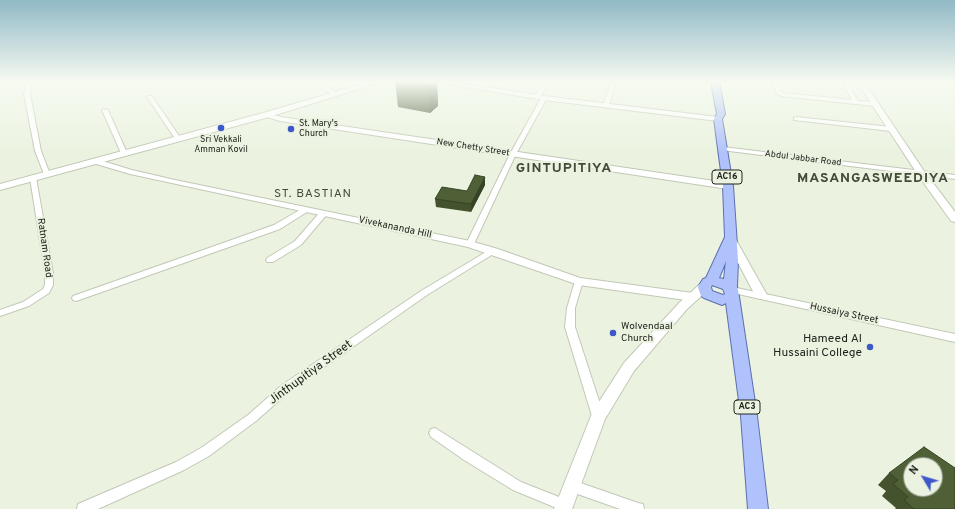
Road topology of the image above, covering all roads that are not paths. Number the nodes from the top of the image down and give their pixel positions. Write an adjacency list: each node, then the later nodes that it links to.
1 (29, 106): 20 (street)
2 (156, 106): 14 (street)
3 (299, 106): 10 (main road)
4 (536, 106): 17 (street)
5 (606, 106): 11 (street)
6 (711, 106): 11 (main road, AC16)
7 (719, 106): 11 (main road, AC16)
8 (875, 106): 13 (main road)
9 (105, 110): 16 (street)
10 (266, 115): 14 (main road); 17 (street, New Chetty Street)
11 (718, 119): 15 (main road, AC16)
12 (796, 119): 13 (street)
13 (892, 129): 19 (main road)
14 (178, 139): 16 (main road)
15 (723, 149): 19 (street, Abdul Jabbar Road); 23 (main road, AC16)
16 (124, 153): 18 (main road)
17 (513, 154): 23 (street, New Chetty Street); 29 (street)
18 (96, 161): 20 (main road); 25 (street, Vivekananda Hill)
19 (921, 173): 21 (street, Abdul Jabbar Road); 27 (main road)
20 (47, 174): 22 (main road)
21 (955, 177)
22 (33, 178): 24 (main road); 38 (street, Ratnam Road)
23 (728, 186): 28 (main road, AC16)
24 (0, 187)
25 (306, 210): 26 (street, Vivekananda Hill); 37 (street)
26 (324, 213): 29 (street, Vivekananda Hill); 31 (street)
27 (955, 219)
28 (730, 237): 33 (main road, AC16); 34 (main road, AC16); 35 (main road)
29 (470, 244): 30 (street, Vivekananda Hill)
30 (494, 251): 32 (street, Vivekananda Hill); 44 (street, Jinthupitiya Street)
31 (270, 260)
32 (579, 281): 36 (street, Vivekananda Hill); 40 (street)
33 (709, 289): 34 (main road); 36 (main road)
34 (732, 292): 35 (street, Hussaiya Street); 46 (main road, AC3)
35 (761, 295): 39 (street, Hussaiya Street)
36 (693, 297): 40 (main road)
37 (76, 298)
38 (0, 314)
39 (955, 338)
40 (598, 416): 42 (main road)
41 (435, 433): 43 (street)
42 (572, 486): 43 (main road); 45 (street)
43 (564, 507)
44 (83, 509)
45 (638, 509)
46 (758, 509)

